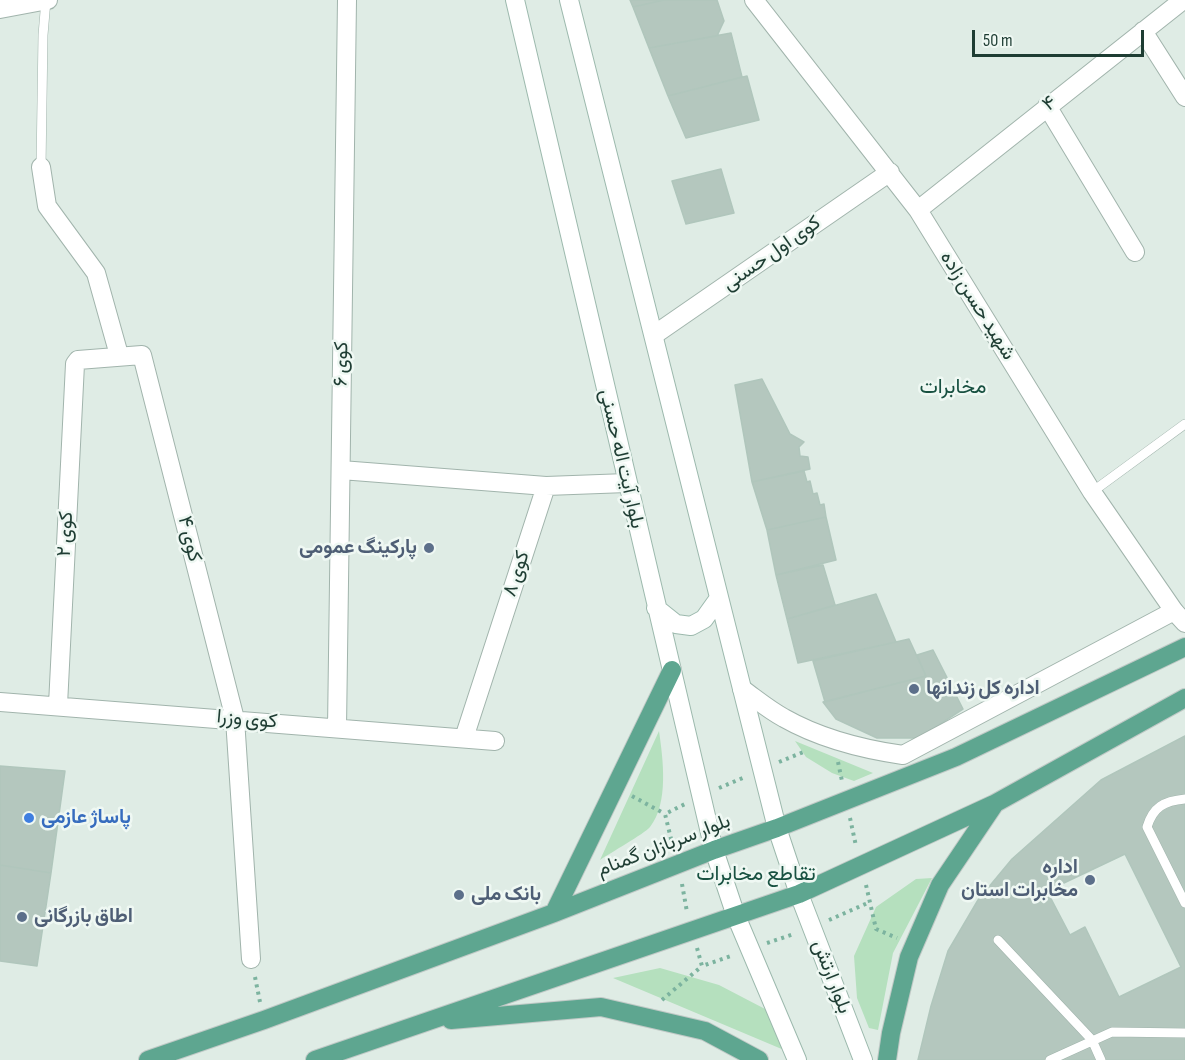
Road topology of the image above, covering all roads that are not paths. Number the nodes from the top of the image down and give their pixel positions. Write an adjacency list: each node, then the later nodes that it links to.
1 (47, 0): 7 (street); 11 (lane)
2 (347, 0): 18 (street, کوی ۶)
3 (515, 0): 19 (street, بلوار آیت اله حسنی)
4 (569, 0): 15 (street)
5 (754, 0): 12 (street, شهید حسن زاده)
6 (1183, 0): 8 (street, ۴)
7 (0, 9)
8 (1143, 31): 9 (street); 10 (street, ۴)
9 (1185, 97)
10 (1047, 106): 13 (street, ۴); 14 (street)
11 (41, 167): 16 (street)
12 (890, 172): 13 (street, شهید حسن زاده); 15 (street, کوی اول حسنی)
13 (918, 210): 21 (street, شهید حسن زاده)
14 (1135, 252)
15 (654, 336): 22 (street)
16 (119, 355): 30 (street, کوی ۲); 31 (street, کوی ۴)
17 (1185, 424): 21 (lane)
18 (341, 470): 20 (street); 32 (street, کوی ۶)
19 (627, 483): 20 (street); 23 (street, بلوار آیت اله حسنی)
20 (546, 486): 33 (street, کوی ۸)
21 (1092, 492): 24 (street, شهید حسن زاده)
22 (719, 598): 23 (street); 27 (street)
23 (656, 608): 26 (street, بلوار آیت اله حسنی)
24 (1180, 617): 35 (street)
25 (1185, 647): 36 (main road, بلوار سربازان گمنام)
26 (672, 670): 40 (street, بلوار آیت اله حسنی); 43 (main road)
27 (742, 689): 35 (street); 39 (street)
28 (1185, 698): 38 (main road)
29 (0, 702): 30 (street, کوی وزرا)
30 (58, 705): 31 (street, کوی وزرا)
31 (235, 719): 32 (street, کوی وزرا); 46 (street, کوی ۴)
32 (338, 728): 33 (street, کوی وزرا)
33 (464, 738): 34 (street, کوی وزرا)
34 (495, 741)
35 (903, 755): 36 (street)
36 (956, 757): 39 (main road, بلوار سربازان گمنام)
37 (1185, 799): 42 (lane)
38 (994, 804): 41 (main road); 56 (main road)
39 (777, 828): 40 (main road, بلوار سربازان گمنام); 41 (street)
40 (714, 850): 43 (main road, بلوار سربازان گمنام); 44 (street, بلوار آیت اله حسنی)
41 (799, 894): 44 (main road); 55 (street, بلوار ارتش)
42 (1185, 903)
43 (554, 913): 51 (main road, بلوار سربازان گمنام)
44 (736, 916): 47 (main road); 54 (street)
45 (998, 940): 49 (lane)
46 (251, 959)
47 (419, 1024): 50 (main road); 53 (main road)
48 (1185, 1033): 49 (lane)
49 (1092, 1040): 57 (lane); 58 (lane)
50 (352, 1054): 52 (main road)
51 (148, 1060)
52 (315, 1060)
53 (759, 1060)
54 (797, 1060)
55 (863, 1060)
56 (887, 1060)
57 (1050, 1060)
58 (1101, 1060)

